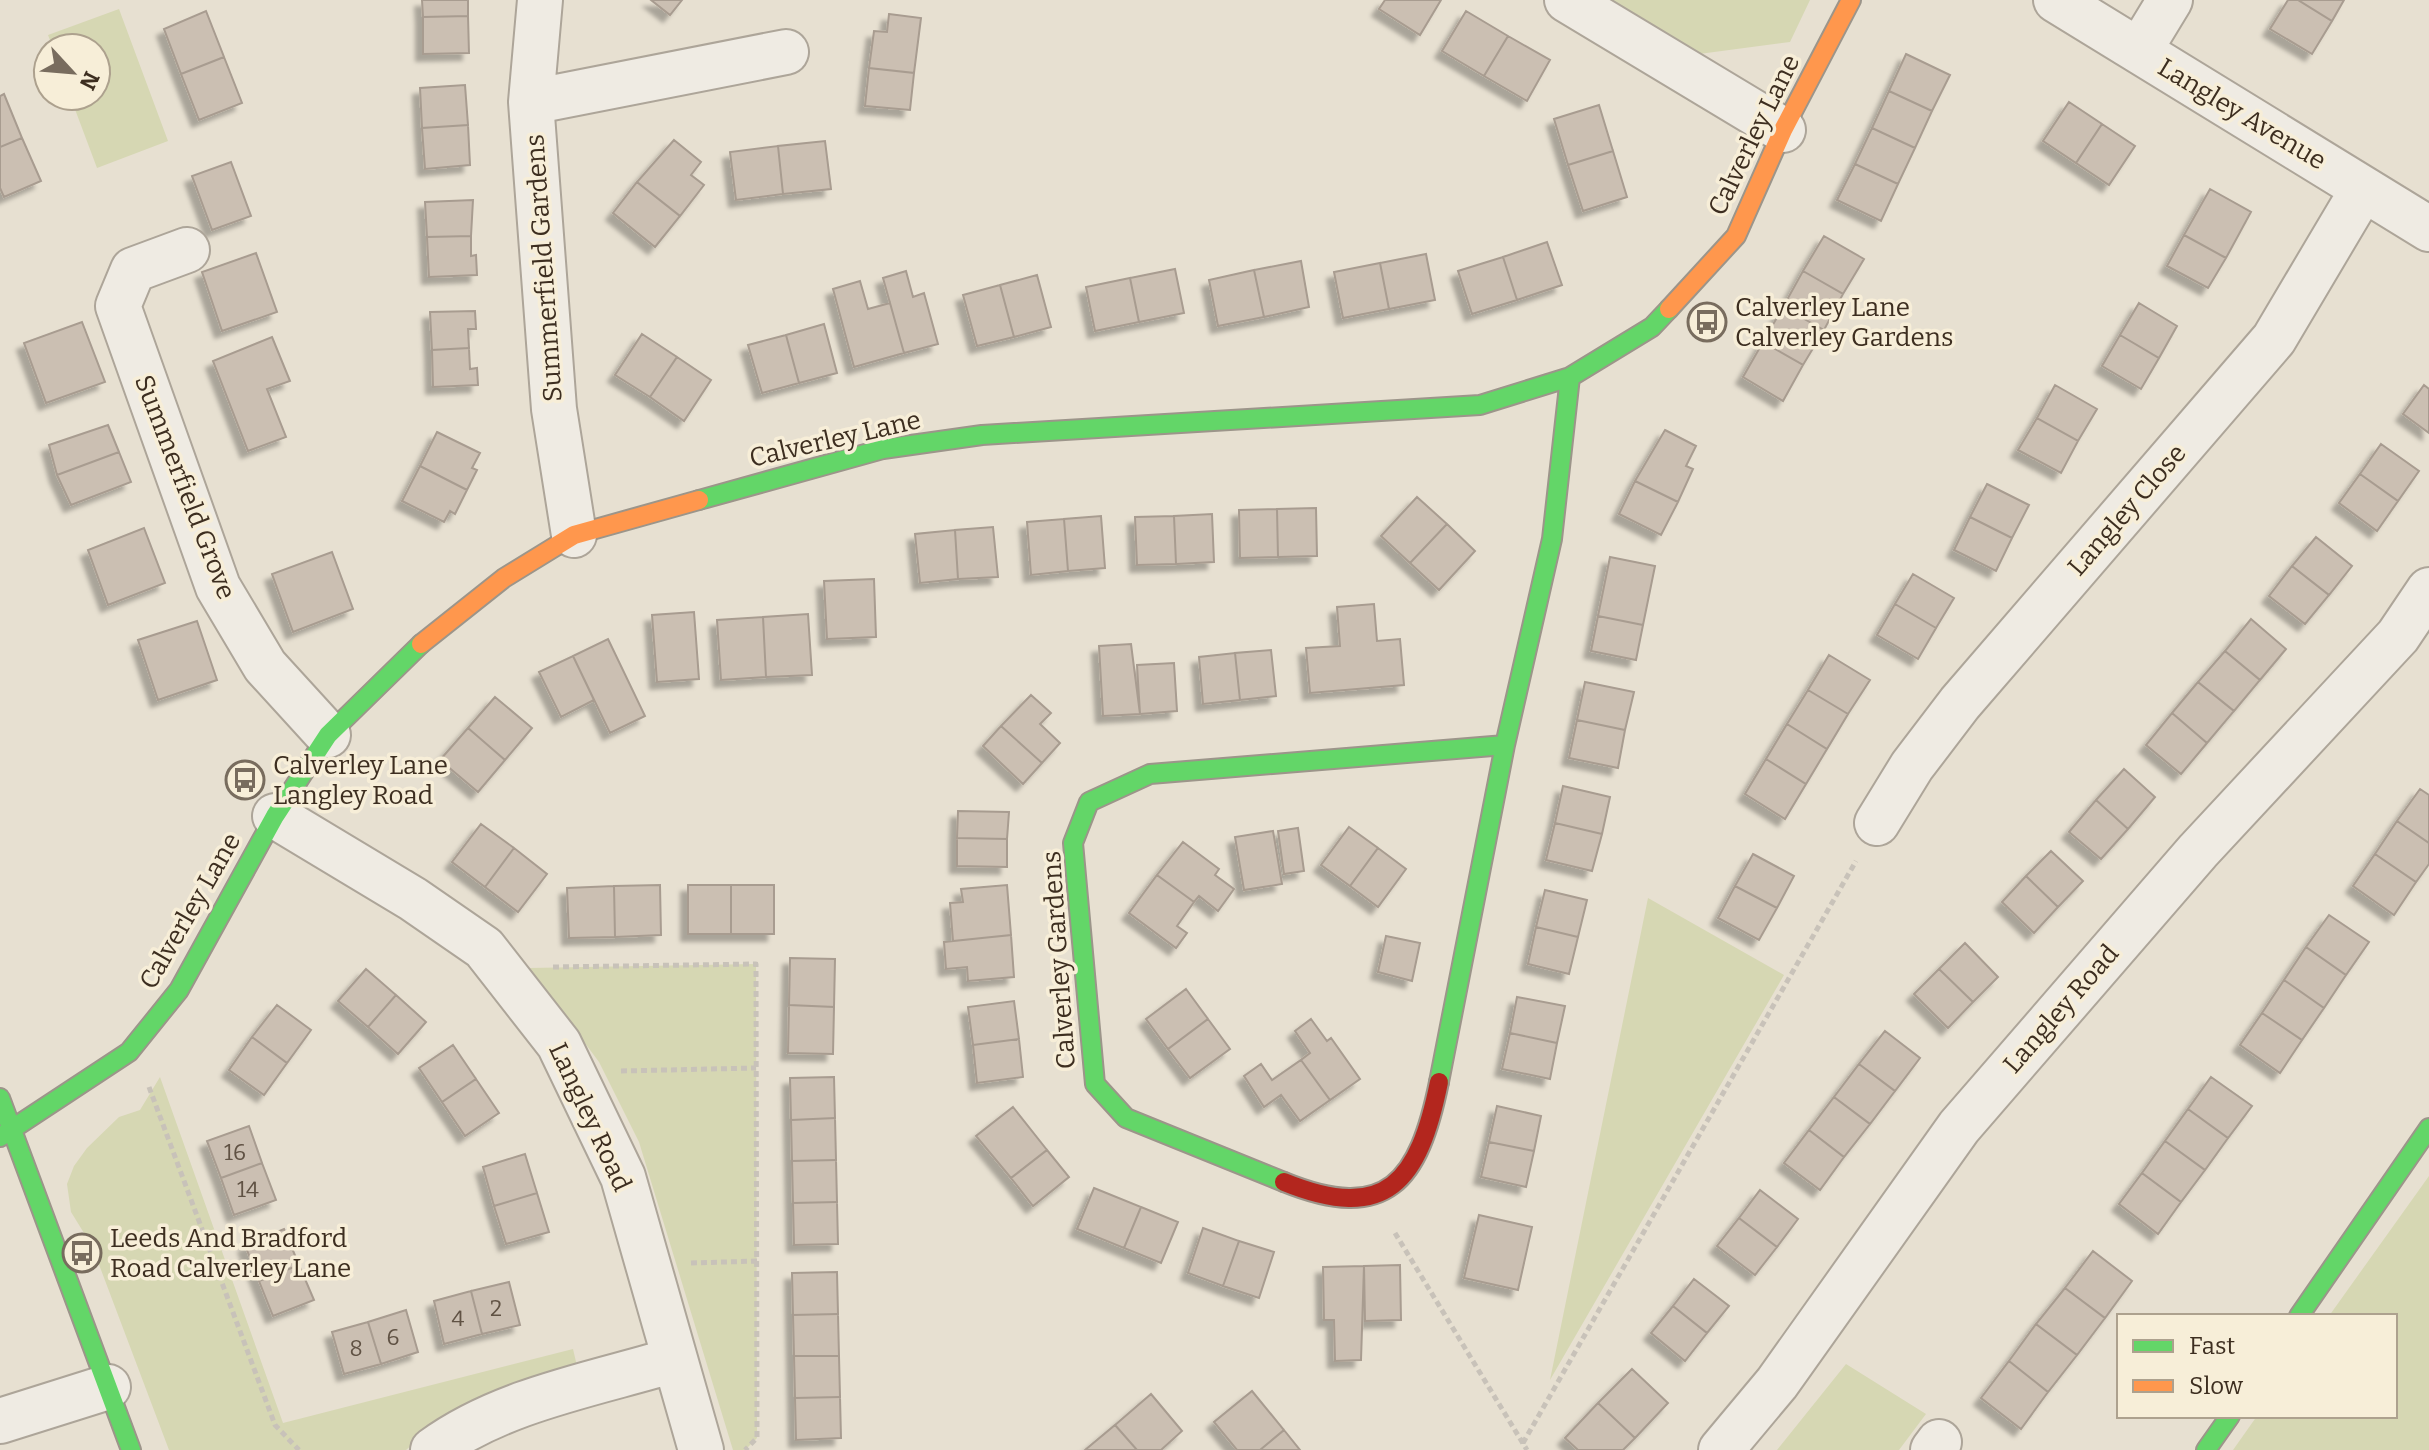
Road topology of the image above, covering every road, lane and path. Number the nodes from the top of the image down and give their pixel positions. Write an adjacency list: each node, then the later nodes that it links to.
1 (540, 0): 8 (street, Summerfield Gardens)
2 (1567, 0): 9 (street)
3 (1851, 0): 9 (street, Calverley Lane)
4 (2056, 0): 6 (street, Langley Avenue)
5 (2170, 0): 6 (street)
6 (2139, 51): 10 (street, Langley Avenue)
7 (786, 52): 8 (street)
8 (531, 102): 14 (street, Summerfield Gardens)
9 (1783, 130): 13 (street, Calverley Lane)
10 (2363, 189): 11 (street, Langley Avenue); 19 (street, Langley Close)
11 (2429, 229)
12 (187, 250): 16 (street, Summerfield Grove)
13 (1570, 377): 14 (street, Calverley Lane); 17 (street)
14 (574, 535): 16 (street, Calverley Lane)
15 (2429, 590): 42 (street, Langley Road)
16 (328, 735): 18 (street, Calverley Lane)
17 (1505, 745): 27 (street); 27 (street, Calverley Gardens)
18 (275, 816): 20 (street, Langley Road); 21 (street, Calverley Lane)
19 (1877, 823): 35 (path)
20 (500, 968): 22 (path); 23 (street, Langley Road)
21 (129, 1052): 26 (street, Calverley Lane); 37 (path)
22 (756, 1068): 23 (path); 28 (path)
23 (572, 1072): 29 (street, Langley Road)
24 (0, 1098): 26 (street)
25 (2429, 1128): 30 (street)
26 (6, 1134): 32 (street)
27 (1373, 1198): 35 (path)
28 (758, 1261): 29 (path); 40 (path)
29 (647, 1265): 31 (street, Langley Road)
30 (2300, 1314)
31 (674, 1360): 38 (street); 39 (street, Langley Road)
32 (108, 1387): 34 (street); 36 (street)
33 (2229, 1418): 43 (street)
34 (0, 1421)
35 (1523, 1443): 41 (path)
36 (131, 1450)
37 (299, 1450)
38 (433, 1450)
39 (701, 1450)
40 (745, 1450)
41 (1527, 1450)
42 (1721, 1450)
43 (2206, 1450)

